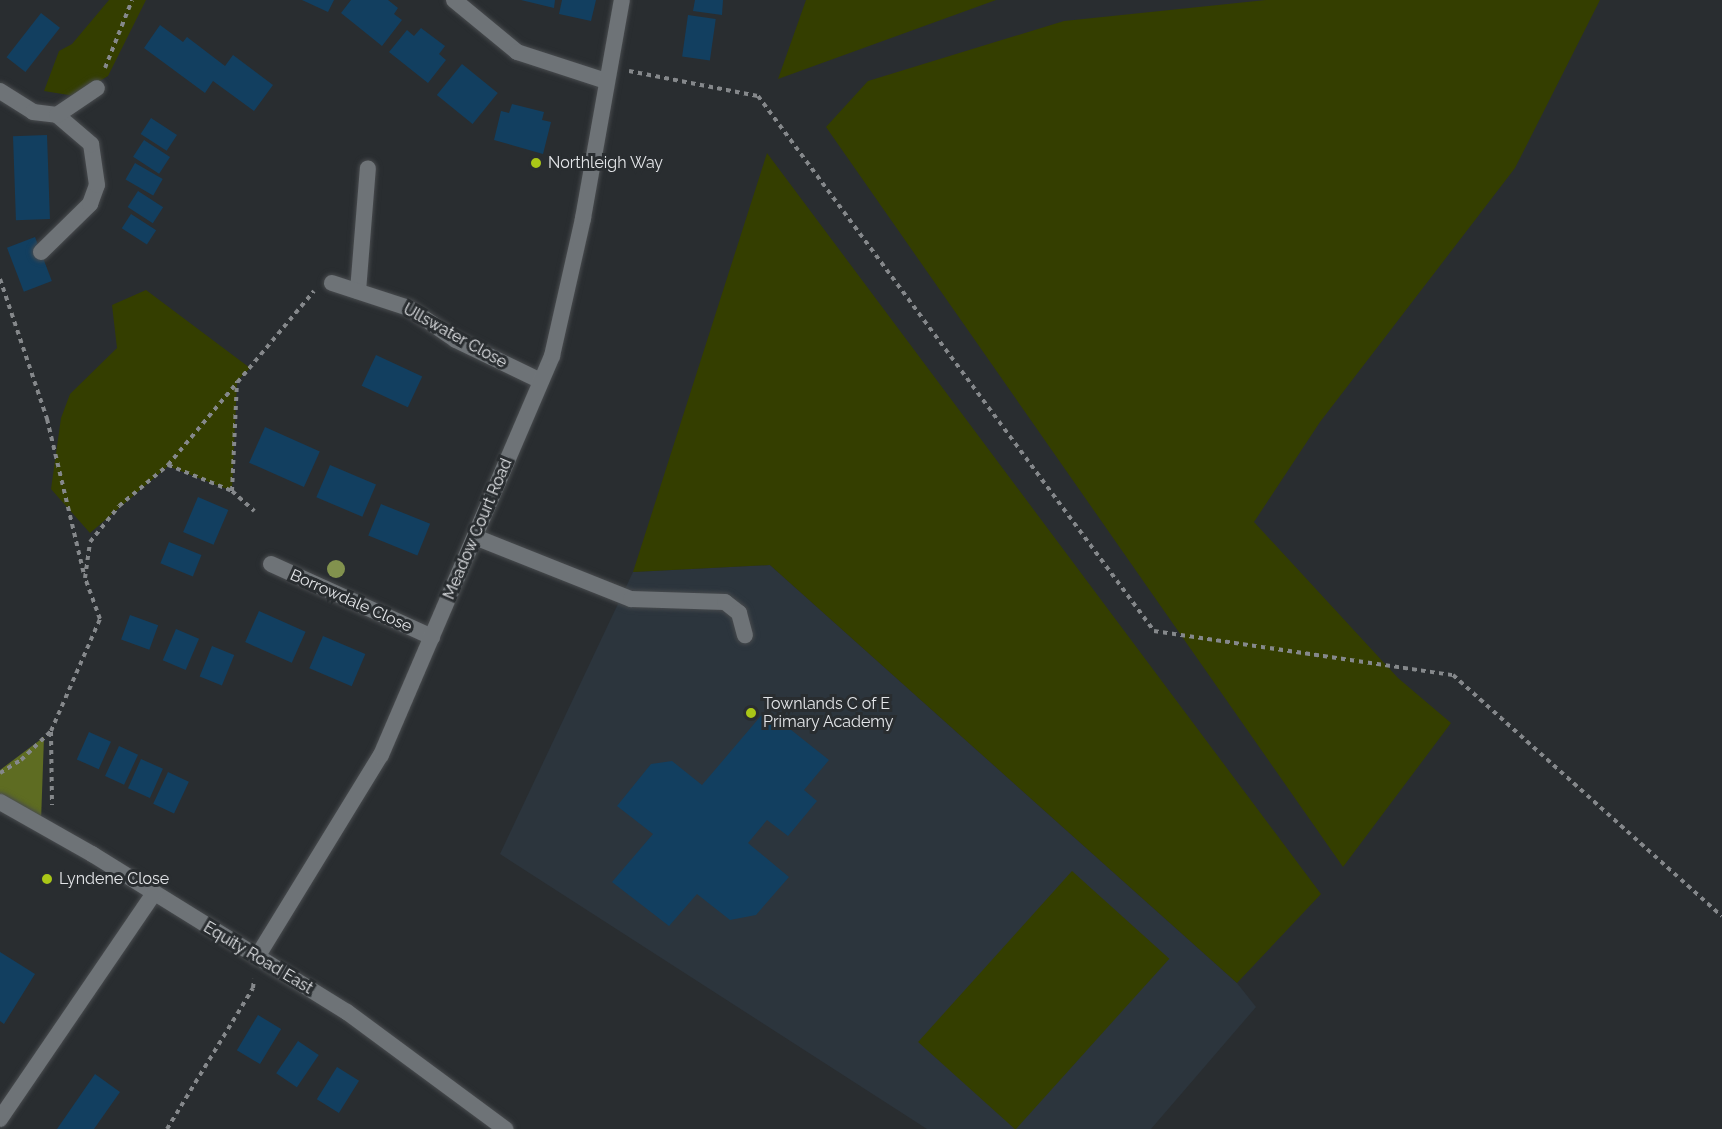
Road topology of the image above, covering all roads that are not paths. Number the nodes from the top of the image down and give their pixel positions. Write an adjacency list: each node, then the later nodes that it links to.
1 (454, 0): 3 (street)
2 (622, 0): 3 (street, Meadow Court Road)
3 (608, 74): 11 (street, Meadow Court Road)
4 (97, 88): 6 (street)
5 (0, 91): 6 (street)
6 (57, 115): 8 (street)
7 (368, 168): 10 (street)
8 (41, 252)
9 (332, 283): 10 (street, Ullswater Close)
10 (358, 291): 11 (street, Ullswater Close)
11 (541, 381): 12 (street, Meadow Court Road)
12 (475, 537): 14 (street); 15 (street, Meadow Court Road)
13 (271, 564): 15 (street, Borrowdale Close)
14 (745, 635)
15 (432, 637): 18 (street, Meadow Court Road)
16 (0, 802): 17 (street, Equity Road East)
17 (153, 895): 18 (street, Equity Road East); 19 (street)
18 (257, 957): 20 (street, Equity Road East)
19 (0, 1119)
20 (505, 1129)

